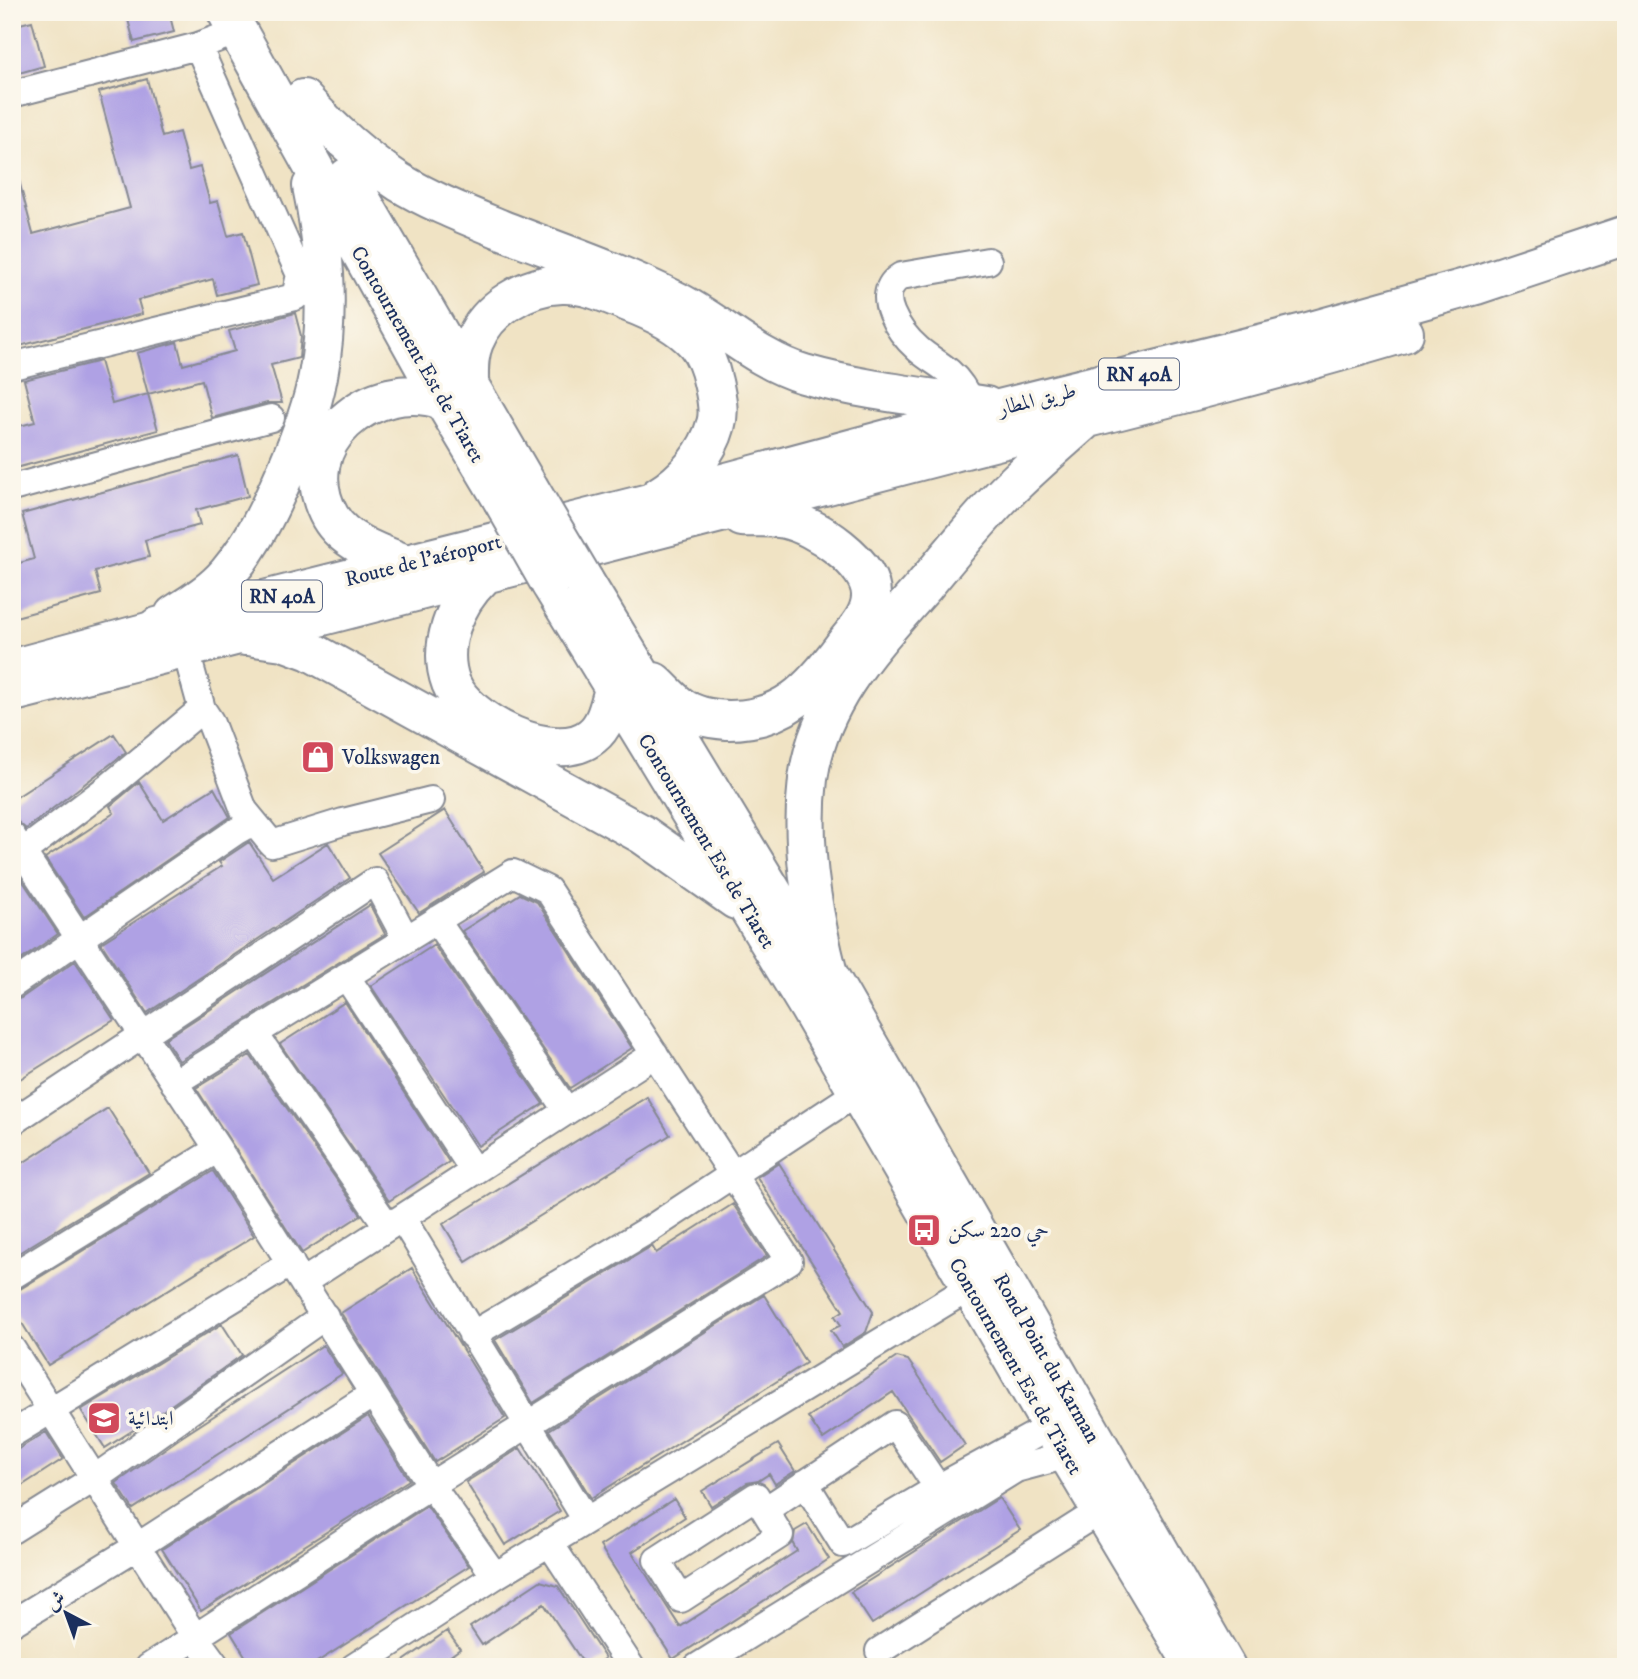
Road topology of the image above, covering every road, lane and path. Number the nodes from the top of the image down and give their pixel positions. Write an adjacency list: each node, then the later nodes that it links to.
1 (239, 18): 2 (street); 4 (highway, Contournement Est de Tiaret); 5 (highway, Contournement Est de Tiaret)
2 (198, 46): 3 (street); 9 (street)
3 (12, 94)
4 (303, 99): 10 (highway, Contournement Est de Tiaret); 12 (highway)
5 (305, 153): 10 (highway, Contournement Est de Tiaret); 22 (highway)
6 (1626, 235): 11 (highway, طريق المطار / RN 40A)
7 (988, 261): 12 (street)
8 (1626, 261): 11 (highway, طريق المطار / RN 40A)
9 (12, 366)
10 (456, 392): 15 (highway); 17 (highway); 19 (highway, Contournement Est de Tiaret, bridge)
11 (1099, 405): 12 (highway, طريق المطار / RN 40A); 16 (highway, طريق المطار / RN 40A); 39 (highway)
12 (985, 406): 15 (highway, طريق المطار / RN 40A)
13 (271, 418): 14 (street)
14 (12, 488)
15 (649, 503): 17 (highway, Route de l'aéroport / RN 40A)
16 (712, 515): 18 (highway, Route de l'aéroport / RN 40A); 23 (highway)
17 (406, 564): 20 (highway, Route de l'aéroport / RN 40A)
18 (482, 576): 20 (highway, Route de l'aéroport / RN 40A); 25 (highway)
19 (567, 582): 23 (highway, Contournement Est de Tiaret); 25 (highway, Contournement Est de Tiaret)
20 (352, 593): 21 (highway, Route de l'aéroport / RN 40A); 22 (highway, Route de l'aéroport / RN 40A)
21 (245, 636): 22 (main road, RN 40A); 31 (highway)
22 (171, 639): 24 (main road, RN 40A); 26 (main road, RN 40A); 27 (street)
23 (625, 652): 39 (highway, Contournement Est de Tiaret)
24 (12, 666)
25 (614, 689): 31 (highway, Contournement Est de Tiaret)
26 (12, 695)
27 (202, 709): 29 (street); 30 (street)
28 (431, 800): 29 (street)
29 (253, 822): 33 (street)
30 (16, 850): 33 (street)
31 (749, 909): 42 (highway, Contournement Est de Tiaret)
32 (436, 920): 34 (street); 40 (street); 43 (street)
33 (80, 939): 36 (street); 38 (street)
34 (406, 939): 35 (street); 38 (street)
35 (346, 976): 37 (street); 46 (street)
36 (12, 985)
37 (254, 1033): 41 (street); 48 (street)
38 (143, 1035): 41 (street); 44 (street)
39 (869, 1049): 80 (highway, Rond Point du Karman)
40 (655, 1054): 43 (street); 47 (street)
41 (174, 1083): 45 (street)
42 (858, 1093): 47 (street); 51 (highway, Contournement Est de Tiaret)
43 (567, 1111): 46 (street)
44 (12, 1122)
45 (218, 1150): 49 (street); 50 (street)
46 (474, 1171): 48 (street)
47 (733, 1175): 53 (street); 57 (street)
48 (395, 1222): 49 (street); 53 (street)
49 (298, 1273): 52 (street); 56 (street)
50 (12, 1276)
51 (969, 1287): 59 (highway, Contournement Est de Tiaret); 66 (street)
52 (325, 1316): 55 (street); 60 (street)
53 (472, 1335): 57 (street)
54 (12, 1349): 56 (street)
55 (373, 1394): 62 (street); 69 (street)
56 (52, 1410): 58 (street); 60 (street)
57 (527, 1425): 62 (street); 66 (street)
58 (12, 1434)
59 (1060, 1441): 63 (street); 65 (highway, Contournement Est de Tiaret); 78 (street)
60 (95, 1478): 67 (street); 69 (street)
61 (805, 1483): 63 (street); 63 (street); 64 (street)
62 (430, 1485): 70 (street); 72 (street)
63 (938, 1488)
64 (765, 1510)
65 (1101, 1510): 73 (street); 79 (highway, Contournement Est de Tiaret)
66 (586, 1520): 68 (street)
67 (12, 1530)
68 (549, 1542): 70 (street); 77 (street)
69 (138, 1546): 71 (street); 72 (street)
70 (495, 1576): 76 (street)
71 (12, 1623)
72 (195, 1637): 74 (street); 75 (street)
73 (879, 1651)
74 (149, 1667)
75 (217, 1667)
76 (354, 1667)
77 (631, 1667)
78 (697, 1667)
79 (1195, 1667)
80 (1226, 1667)

